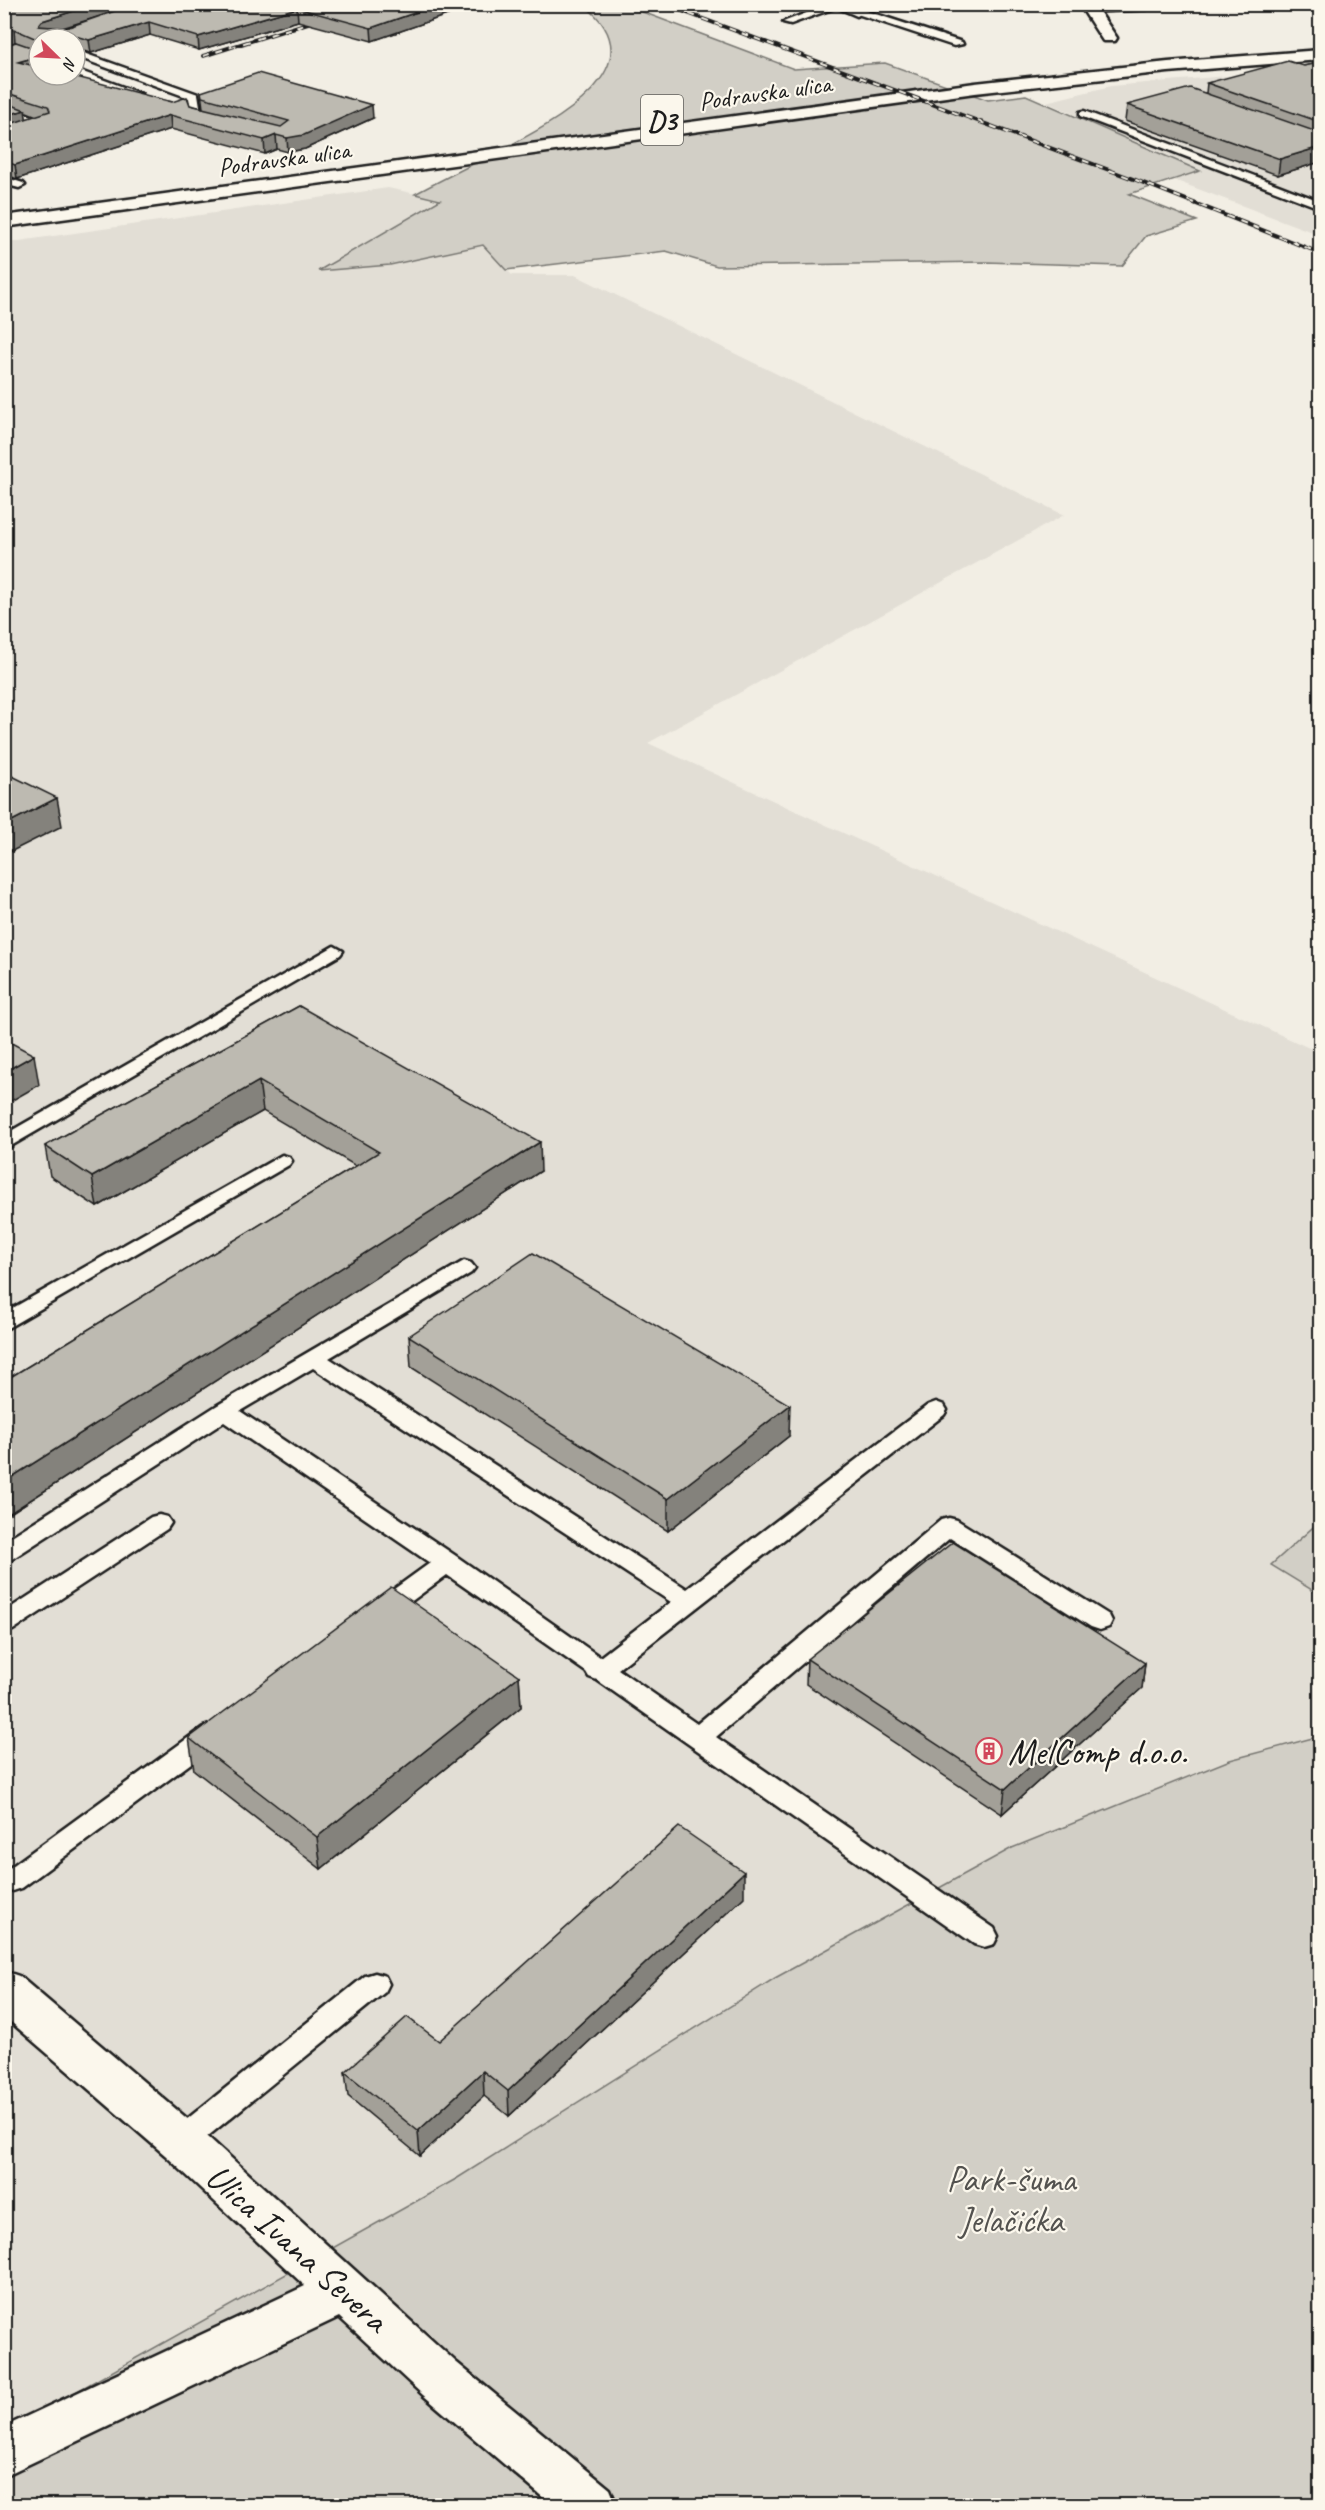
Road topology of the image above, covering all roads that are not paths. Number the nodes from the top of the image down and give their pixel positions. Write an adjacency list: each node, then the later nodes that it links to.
1 (1086, 4): 5 (main road)
2 (837, 5): 3 (main road); 4 (lane)
3 (857, 11): 6 (lane)
4 (788, 22)
5 (1109, 38)
6 (958, 44)
7 (1320, 45): 21 (main road, Podravska ulica / D3)
8 (1320, 55): 22 (main road, Podravska ulica / D3)
9 (87, 57): 15 (lane)
10 (87, 77): 11 (lane)
11 (144, 99)
12 (4, 110): 16 (lane)
13 (1084, 114): 20 (lane)
14 (4, 122): 16 (lane)
15 (229, 122)
16 (25, 130): 17 (lane)
17 (4, 136)
18 (4, 180): 19 (lane)
19 (19, 185)
20 (1320, 205)
21 (4, 211)
22 (4, 222)
23 (334, 951): 24 (lane)
24 (4, 1144)
25 (282, 1161): 27 (lane)
26 (464, 1268): 28 (lane)
27 (4, 1323)
28 (314, 1358): 30 (lane); 34 (lane)
29 (936, 1410): 34 (lane)
30 (224, 1411): 32 (lane); 33 (lane)
31 (159, 1522): 36 (lane)
32 (4, 1553)
33 (448, 1562): 37 (lane); 38 (lane)
34 (687, 1601): 38 (lane)
35 (1100, 1621): 40 (lane)
36 (4, 1624)
37 (361, 1625)
38 (598, 1671): 40 (lane)
39 (235, 1717): 41 (lane)
40 (697, 1738): 42 (lane)
41 (13, 1880)
42 (984, 1936)
43 (375, 1984): 45 (lane)
44 (4, 1989): 45 (main road, Ulica Ivana Severa)
45 (181, 2141): 46 (main road, Ulica Ivana Severa)
46 (346, 2290): 47 (main road); 48 (main road, Ulica Ivana Severa)
47 (4, 2452)
48 (592, 2505)

